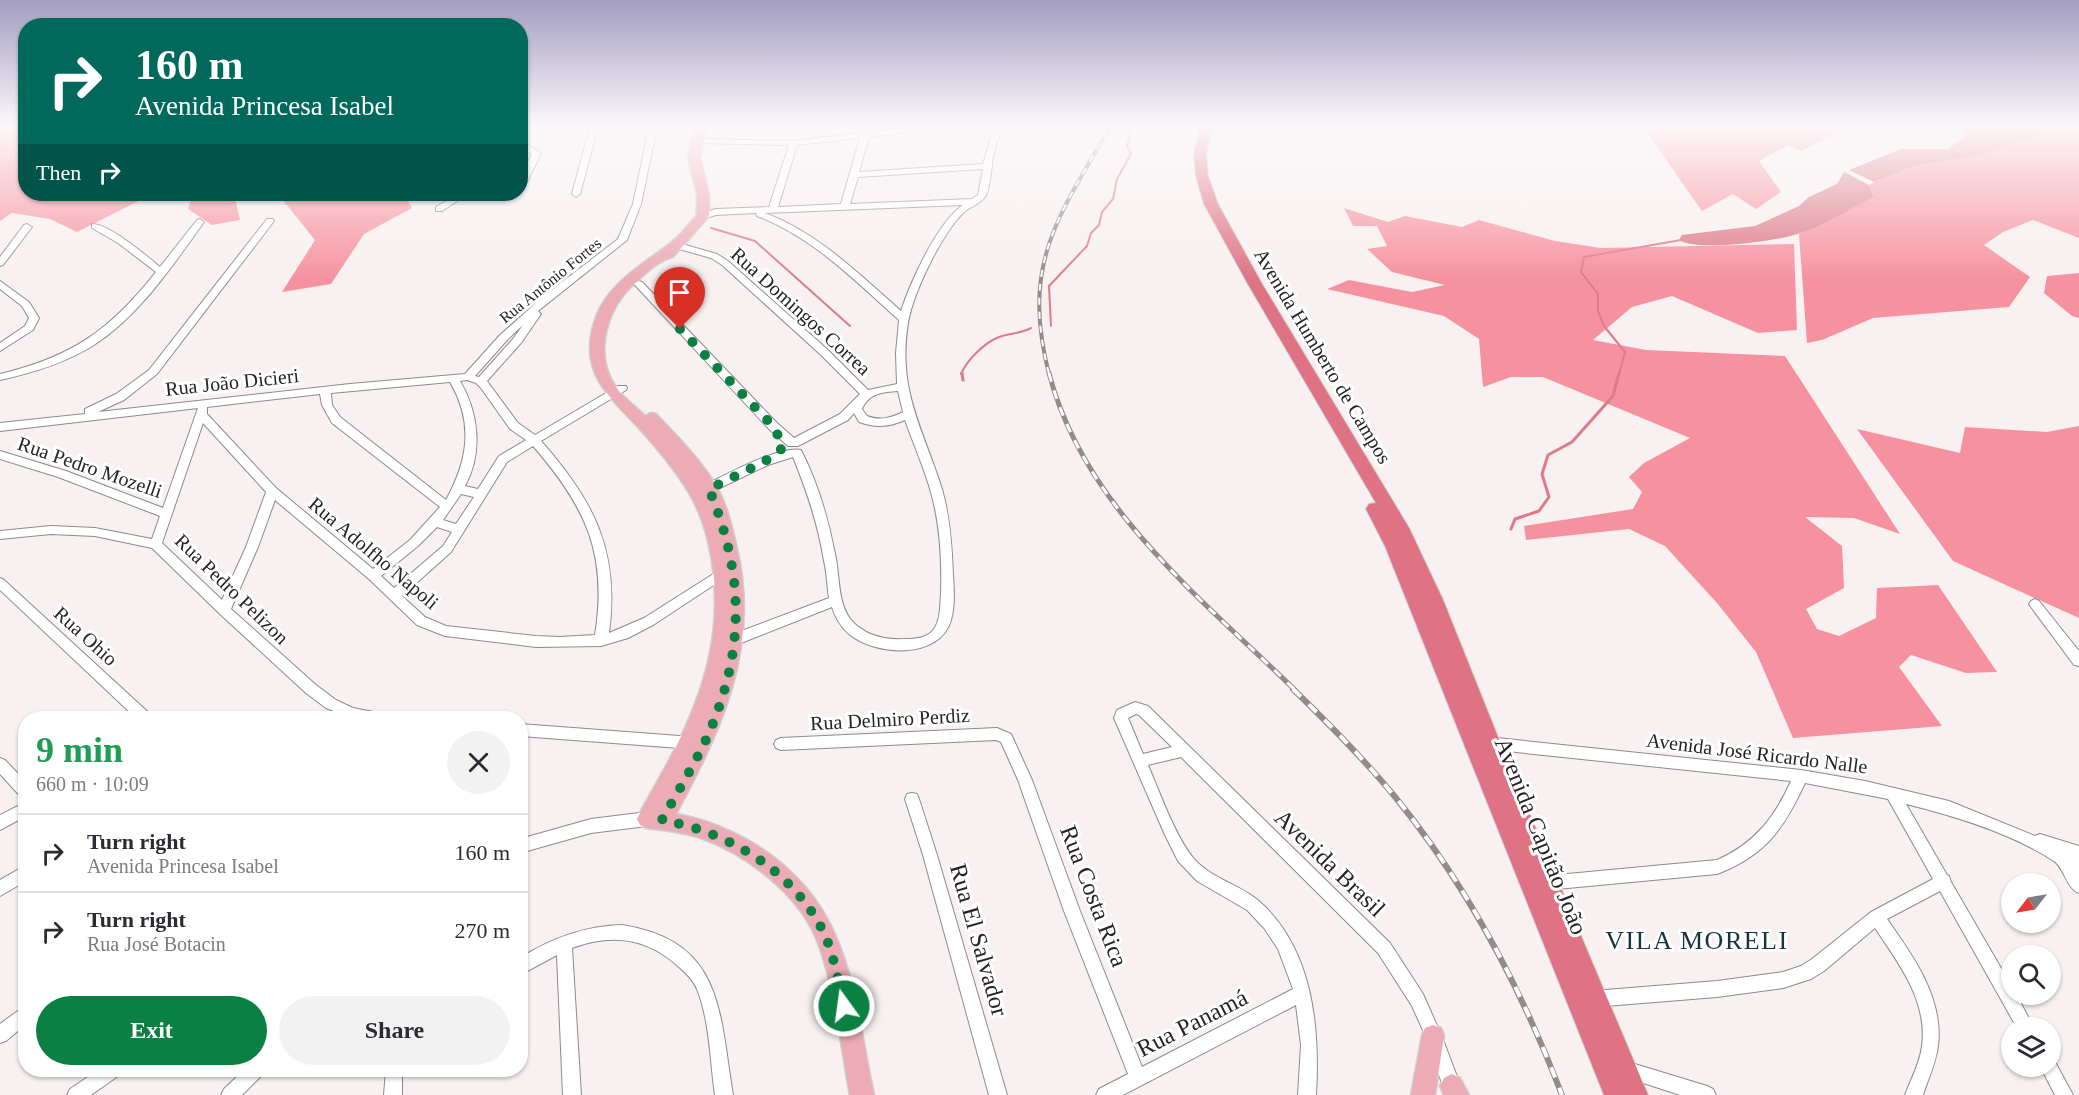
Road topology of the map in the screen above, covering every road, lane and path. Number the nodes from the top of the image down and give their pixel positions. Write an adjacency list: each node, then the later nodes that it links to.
1 (580, 178): 9 (street)
2 (642, 178): 28 (street, Rua Antônio Fortes)
3 (699, 178): 17 (main road)
4 (783, 178): 15 (street)
5 (853, 178): 12 (street)
6 (985, 178): 11 (street)
7 (1195, 178): 30 (highway, Avenida Humberto de Campos)
8 (1203, 178): 30 (highway, Avenida Humberto de Campos)
9 (576, 194)
10 (452, 201): 13 (street)
11 (975, 202): 12 (street); 29 (street)
12 (845, 207): 14 (street)
13 (439, 209)
14 (801, 209): 15 (street); 19 (street)
15 (773, 210): 16 (street)
16 (748, 211): 17 (street); 19 (street)
17 (703, 216): 23 (main road)
18 (270, 221): 42 (street)
19 (783, 221): 29 (street)
20 (200, 222): 25 (street)
21 (95, 226): 25 (street)
22 (27, 227): 24 (street)
23 (675, 245): 27 (main road); 38 (main road); 39 (street, Rua Domingos Correa)
24 (0, 263)
25 (160, 271): 32 (street)
26 (0, 284): 31 (street)
27 (639, 284): 38 (main road); 47 (street)
28 (541, 305): 33 (street, Rua Antônio Fortes); 35 (street)
29 (904, 319): 36 (street)
30 (1286, 346): 63 (highway, Avenida Humberto de Campos)
31 (0, 348)
32 (0, 377)
33 (468, 377): 34 (street, Rua João Dicieri); 35 (street)
34 (454, 379): 37 (street, Rua João Dicieri); 49 (street)
35 (481, 381): 46 (street)
36 (903, 387): 39 (street); 41 (street)
37 (325, 390): 40 (street, Rua João Dicieri); 53 (street)
38 (617, 390): 46 (street); 51 (main road)
39 (862, 398): 43 (street); 44 (street)
40 (203, 409): 42 (street, Rua João Dicieri); 50 (street, Rua Adolfho Napoli); 54 (street, Rua Pedro Pelizon)
41 (909, 413): 44 (street); 64 (street)
42 (82, 416): 45 (street, Rua João Dicieri)
43 (844, 417): 44 (street); 47 (street)
44 (863, 419)
45 (0, 426)
46 (532, 439): 52 (street); 68 (street)
47 (791, 449): 51 (street); 64 (street)
48 (0, 455): 54 (street, Rua Pedro Mozelli)
49 (458, 489): 52 (street); 53 (street)
50 (272, 491): 60 (street, Rua Adolfho Napoli); 66 (street)
51 (703, 491): 59 (main road); 67 (main road)
52 (482, 494): 56 (street)
53 (447, 507): 55 (street)
54 (167, 514): 58 (street, Rua Pedro Pelizon)
55 (436, 522): 56 (street); 60 (street)
56 (460, 530): 62 (street)
57 (0, 535): 58 (street)
58 (156, 544): 66 (street, Rua Pedro Pelizon)
59 (722, 574): 68 (street, Rua Adolfho Napoli); 76 (main road)
60 (373, 576): 62 (street, Rua Adolfho Napoli)
61 (0, 583): 71 (street, Rua Ohio)
62 (394, 596): 68 (street, Rua Adolfho Napoli)
63 (1424, 598): 75 (highway, Avenida Capitão João)
64 (835, 601): 67 (street)
65 (2035, 604): 69 (street)
66 (224, 610): 72 (street, Rua Pedro Pelizon)
67 (736, 639): 76 (main road)
68 (601, 641)
69 (2074, 650): 70 (street)
70 (2079, 661)
71 (137, 711)
72 (348, 711)
73 (528, 731): 76 (street)
74 (1002, 735): 77 (street, Rua Delmiro Perdiz); 111 (street, Rua Costa Rica)
75 (1481, 742): 81 (street, Avenida José Ricardo Nalle); 95 (highway, Avenida Capitão João); 124 (highway, Avenida Capitão João)
76 (697, 744): 86 (main road)
77 (781, 744)
78 (1182, 751): 79 (street); 79 (street, Avenida Brasil); 106 (street, Avenida Brasil)
79 (1139, 761): 101 (street)
80 (0, 764): 82 (street)
81 (1801, 776): 83 (street, Avenida José Ricardo Nalle); 95 (street)
82 (18, 783)
83 (1892, 793): 90 (street, Avenida José Ricardo Nalle); 94 (street)
84 (912, 799): 120 (street, Rua El Salvador)
85 (18, 813): 88 (street)
86 (655, 820): 89 (street); 119 (main road)
87 (18, 821): 88 (street)
88 (0, 825)
89 (528, 844)
90 (2059, 852): 91 (street, Avenida José Ricardo Nalle); 92 (street, Avenida José Ricardo Nalle); 96 (street)
91 (2079, 853)
92 (2079, 867)
93 (18, 878): 97 (street)
94 (1944, 881): 98 (street); 103 (street)
95 (1546, 883): 102 (highway, Avenida Capitão João)
96 (2079, 886)
97 (0, 890)
98 (1876, 917): 102 (street); 127 (street)
99 (564, 945): 100 (street); 117 (street); 118 (street)
100 (528, 963)
101 (1301, 994): 111 (street, Rua Panamá); 122 (street)
102 (1593, 999): 107 (highway, Avenida Capitão João)
103 (2020, 1017)
104 (18, 1020): 105 (street)
105 (0, 1035)
106 (1433, 1036): 113 (street, Avenida Brasil); 123 (main road)
107 (1624, 1069): 125 (highway, Avenida Capitão João); 126 (street)
108 (102, 1077): 115 (street)
109 (249, 1077): 114 (street)
110 (394, 1077): 116 (street)
111 (1137, 1077): 121 (street, Rua Panamá)
112 (2054, 1077): 128 (street)
113 (1455, 1092)
114 (233, 1094)
115 (76, 1095)
116 (393, 1095)
117 (572, 1095)
118 (724, 1095)
119 (862, 1095)
120 (998, 1095)
121 (1105, 1095)
122 (1307, 1095)
123 (1423, 1095)
124 (1617, 1095)
125 (1635, 1095)
126 (1707, 1095)
127 (1914, 1095)
128 (2064, 1095)

